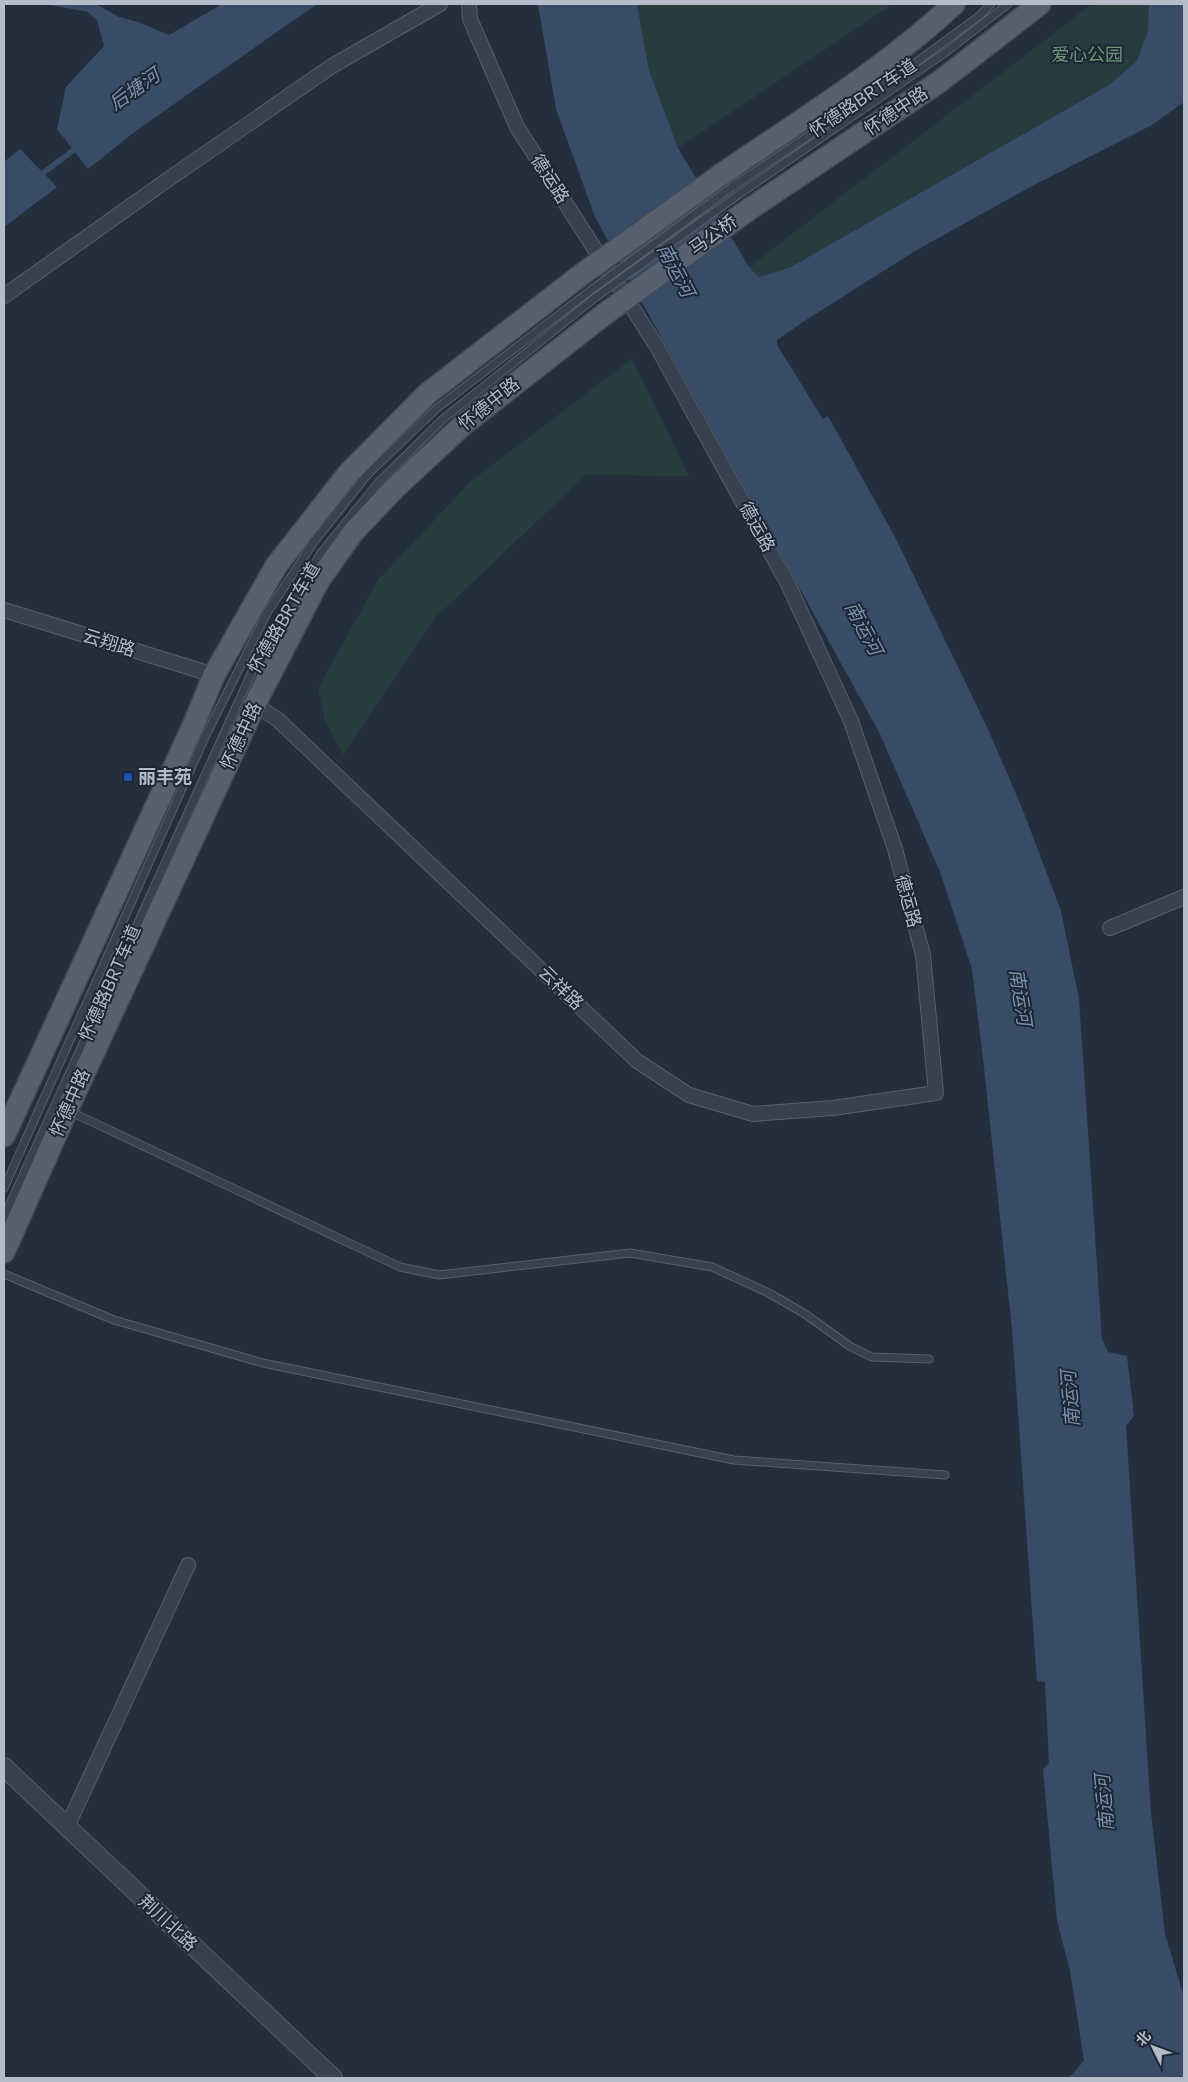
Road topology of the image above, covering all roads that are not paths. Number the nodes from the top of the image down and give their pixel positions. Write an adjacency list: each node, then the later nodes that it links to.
1 (440, 4): 10 (street)
2 (469, 4): 17 (street, 德运路)
3 (954, 4): 7 (main road)
4 (991, 4): 7 (lane, 怀德路BRT车道)
5 (1008, 4): 8 (lane, 怀德路BRT车道)
6 (1040, 4): 8 (main road, 怀德中路)
7 (727, 180): 9 (main road, bridge)
8 (743, 203): 11 (main road, 马公桥, bridge)
9 (586, 282): 13 (main road); 20 (lane, 怀德路BRT车道)
10 (4, 296)
11 (601, 305): 14 (main road, 怀德中路); 21 (lane, 怀德路BRT车道)
12 (4, 610): 13 (street, 云翔路)
13 (214, 675): 19 (main road)
14 (255, 704): 17 (street, 云祥路); 18 (main road, 怀德中路)
15 (1184, 896): 16 (street)
16 (1110, 928)
17 (936, 1094)
18 (67, 1110): 22 (main road, 怀德中路); 24 (lane)
19 (4, 1136)
20 (4, 1188)
21 (4, 1217)
22 (4, 1252)
23 (4, 1274): 25 (lane)
24 (929, 1359)
25 (945, 1476)
26 (188, 1565): 28 (street)
27 (4, 1767): 28 (street, 荆川北路)
28 (67, 1827): 29 (street, 荆川北路)
29 (333, 2078)

